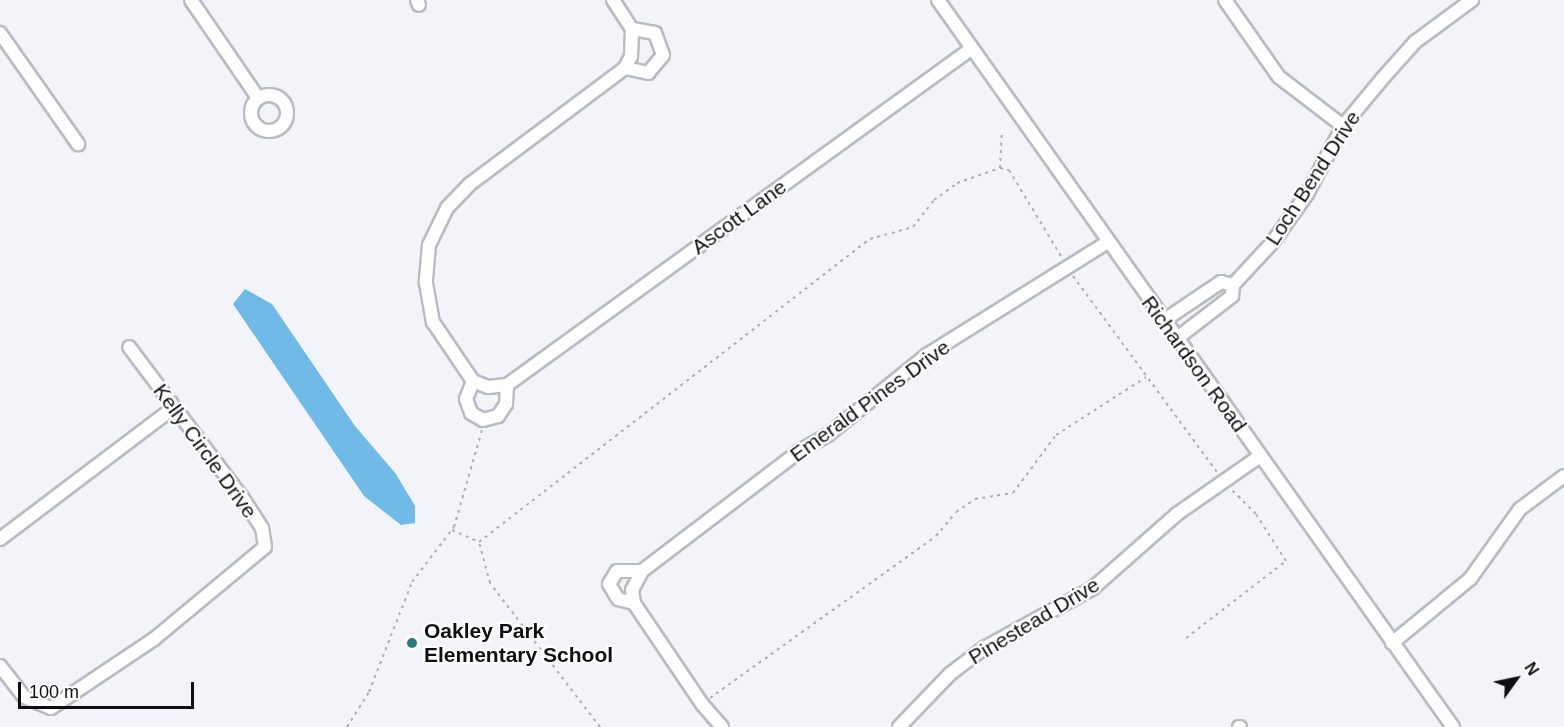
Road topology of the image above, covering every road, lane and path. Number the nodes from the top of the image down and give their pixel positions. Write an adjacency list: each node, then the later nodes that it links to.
1 (191, 0): 10 (street)
2 (613, 0): 6 (street)
3 (938, 0): 8 (street, Richardson Road)
4 (1225, 0): 11 (street)
5 (1472, 0): 11 (street, Loch Bend Drive)
6 (632, 29): 9 (street); 9 (street)
7 (0, 33): 13 (street)
8 (971, 49): 15 (street, Richardson Road); 23 (street, Ascott Lane)
9 (625, 68): 22 (street)
10 (258, 98)
11 (1343, 126): 17 (street, Loch Bend Drive)
12 (1002, 134): 14 (path)
13 (78, 144)
14 (1000, 168): 16 (path); 31 (path)
15 (1106, 243): 16 (street, Emerald Pines Drive); 18 (street, Richardson Road)
16 (1068, 268): 21 (path); 32 (street, Emerald Pines Drive)
17 (1233, 285): 18 (street); 19 (street, Loch Bend Drive)
18 (1163, 321): 19 (street, Richardson Road)
19 (1176, 339): 26 (street, Richardson Road)
20 (129, 347): 24 (street, Kelly Circle Drive)
21 (1146, 377): 28 (path); 37 (path)
22 (473, 381): 23 (street); 25 (street)
23 (507, 385): 25 (street)
24 (173, 408): 30 (street); 36 (street, Kelly Circle Drive)
25 (485, 419): 29 (path)
26 (1260, 456): 28 (street, Pinestead Drive); 35 (street, Richardson Road)
27 (1564, 476): 35 (street)
28 (1223, 480): 34 (path); 38 (street, Pinestead Drive)
29 (452, 530): 31 (path); 39 (path)
30 (0, 539)
31 (479, 543): 40 (path)
32 (642, 571): 33 (street, Emerald Pines Drive); 33 (street)
33 (633, 597): 37 (street)
34 (1186, 638)
35 (1392, 643): 42 (street, Richardson Road)
36 (0, 666)
37 (702, 704): 41 (street)
38 (902, 726)
39 (347, 727)
40 (600, 727)
41 (722, 727)
42 (1453, 727)

